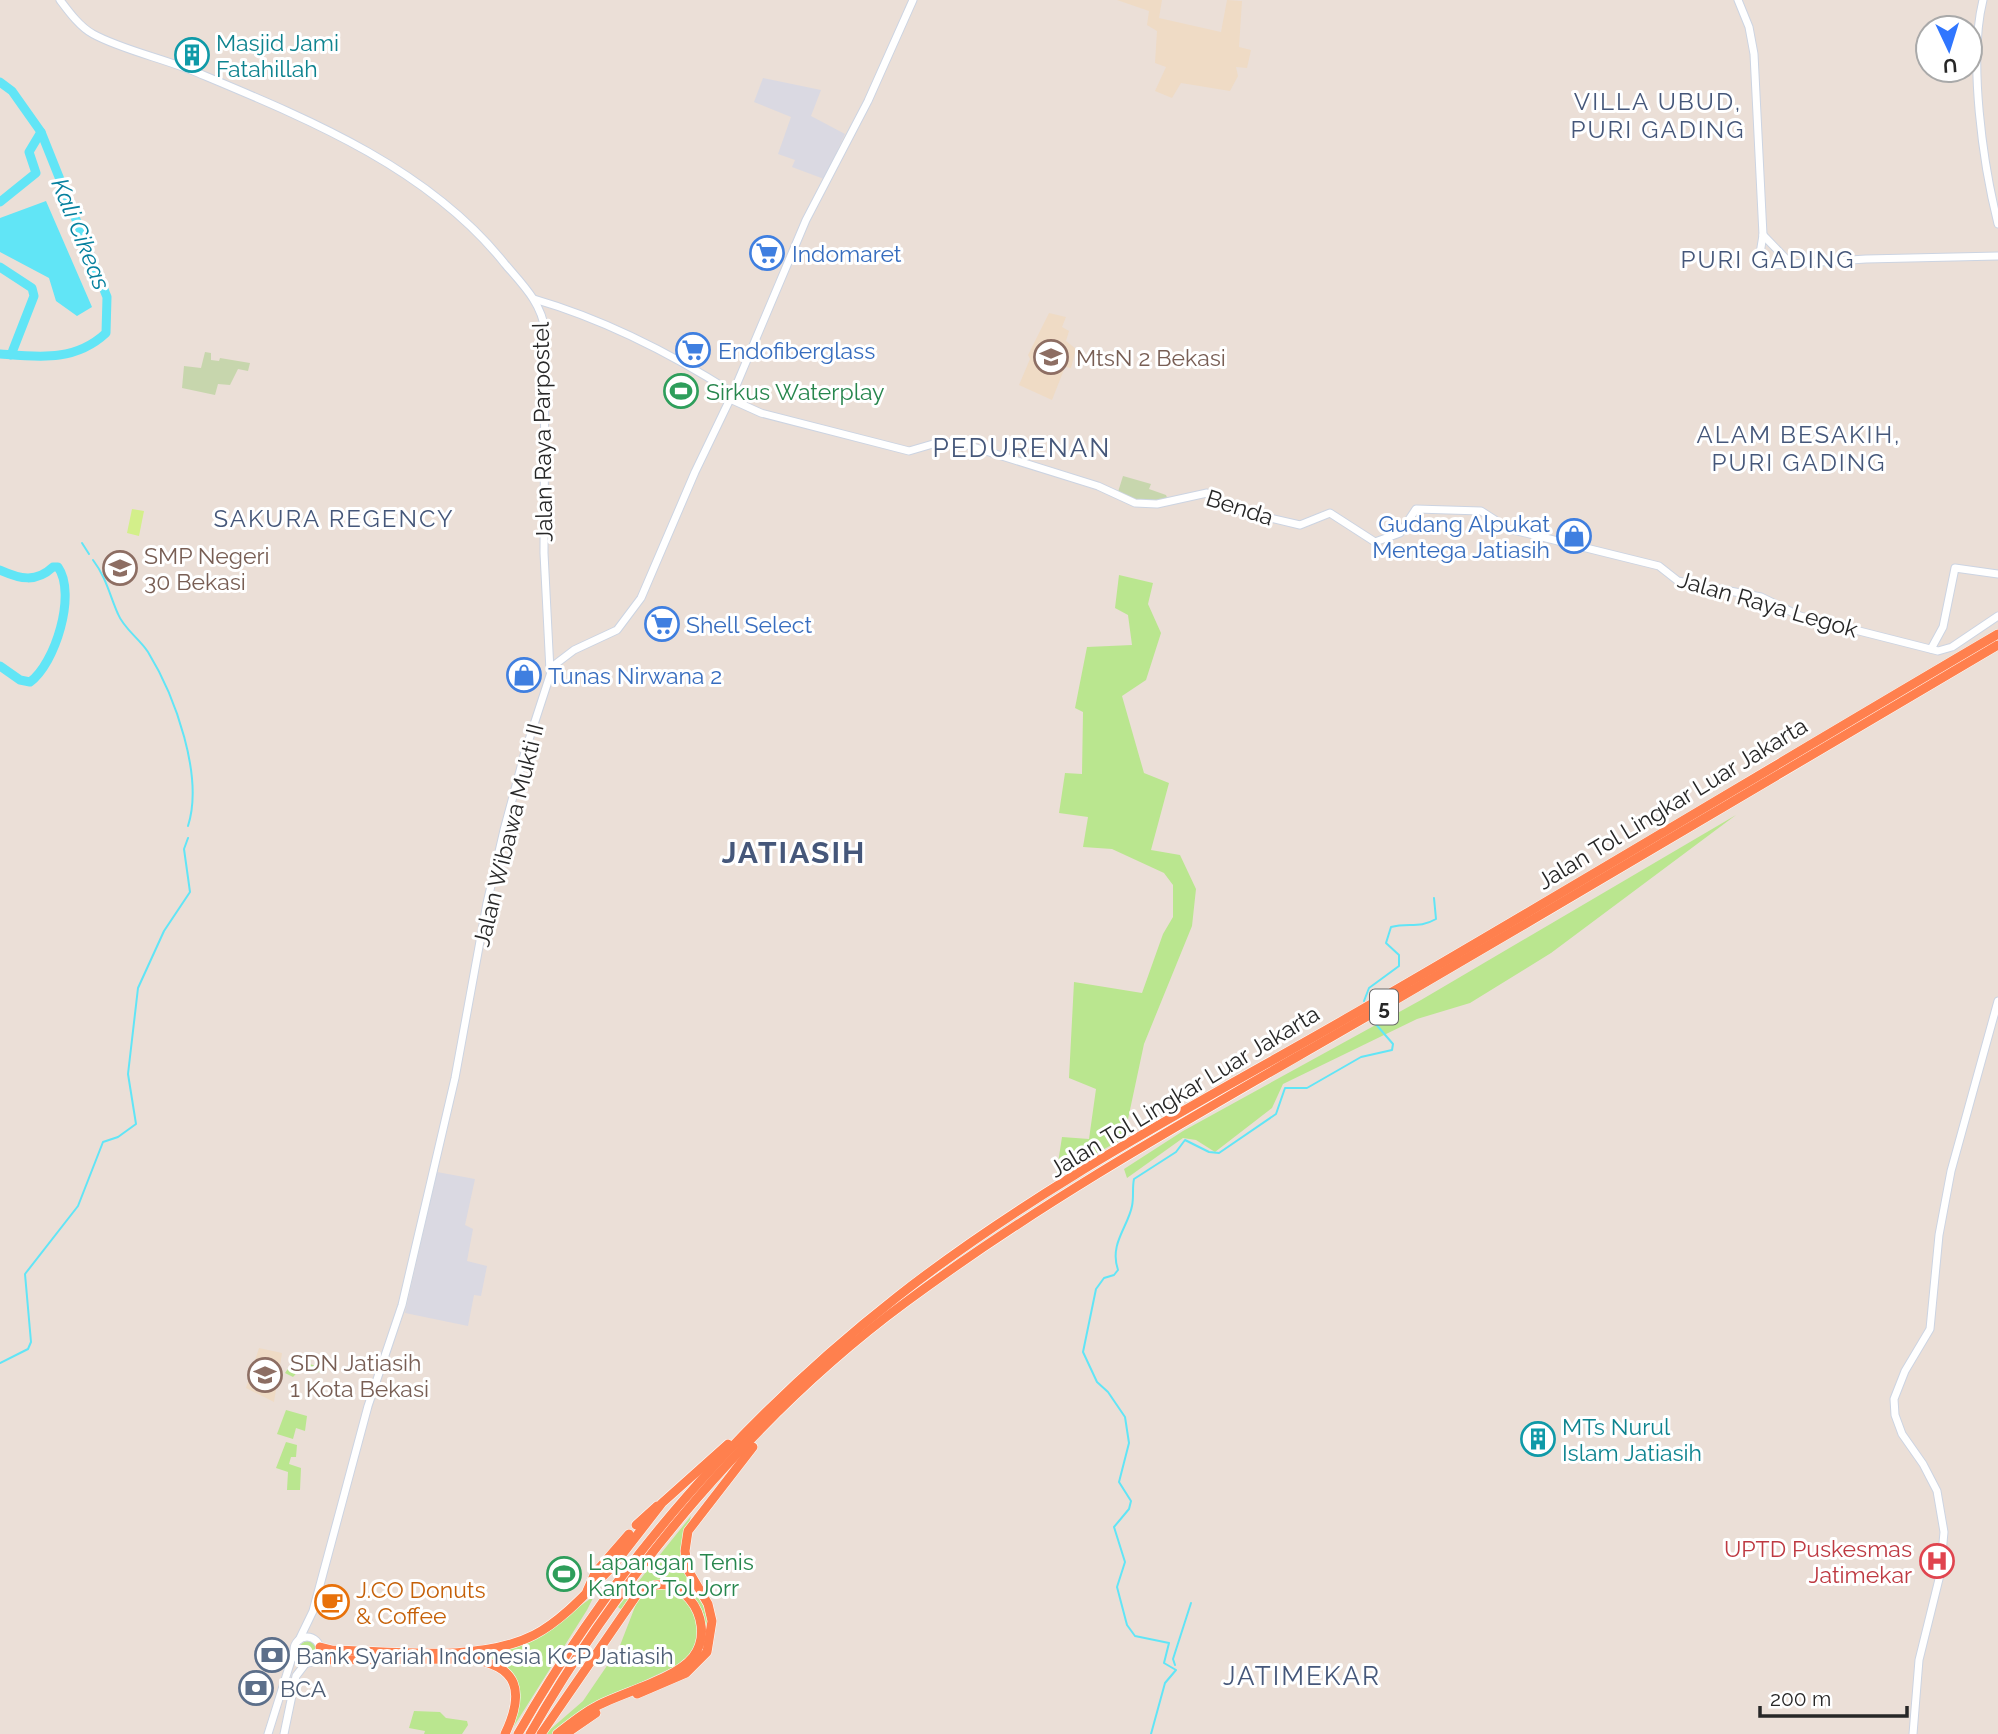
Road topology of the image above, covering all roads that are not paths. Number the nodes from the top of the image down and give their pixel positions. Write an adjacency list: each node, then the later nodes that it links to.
1 (60, 0): 9 (street, Jalan Raya Parpostel)
2 (913, 0): 10 (street)
3 (1738, 0): 6 (street)
4 (1983, 0): 5 (street)
5 (1998, 224)
6 (1763, 235): 8 (street); 8 (street)
7 (1998, 256): 8 (street)
8 (1791, 264)
9 (533, 299): 10 (street); 17 (street, Jalan Raya Parpostel)
10 (732, 396): 11 (street, Benda); 17 (street)
11 (1650, 563): 16 (street, Jalan Raya Legok)
12 (1998, 574): 16 (street)
13 (1998, 616): 16 (street)
14 (1998, 634): 20 (highway, Jalan Tol Lingkar Luar Jakarta / 5)
15 (1998, 645): 19 (highway, Jalan Tol Lingkar Luar Jakarta / 5)
16 (1931, 649)
17 (550, 675): 25 (street, Jalan Wibawa Mukti II)
18 (1998, 1001): 39 (street)
19 (773, 1420): 35 (highway, Jalan Tol Lingkar Luar Jakarta / 5); 38 (highway)
20 (756, 1421): 21 (highway); 34 (highway, Jalan Tol Lingkar Luar Jakarta / 5)
21 (662, 1503): 22 (highway); 24 (highway)
22 (636, 1525)
23 (629, 1534): 24 (highway)
24 (587, 1592): 27 (highway)
25 (305, 1631): 26 (street, Jalan Wibawa Mukti II); 27 (street)
26 (299, 1640): 27 (street); 28 (street)
27 (317, 1643): 29 (street)
28 (294, 1651): 30 (street); 31 (street)
29 (316, 1660): 30 (street); 33 (highway)
30 (306, 1663): 32 (street)
31 (268, 1734)
32 (284, 1734)
33 (505, 1734)
34 (518, 1734)
35 (530, 1734)
36 (541, 1734): 37 (highway)
37 (557, 1734)
38 (567, 1734)
39 (1913, 1734)

